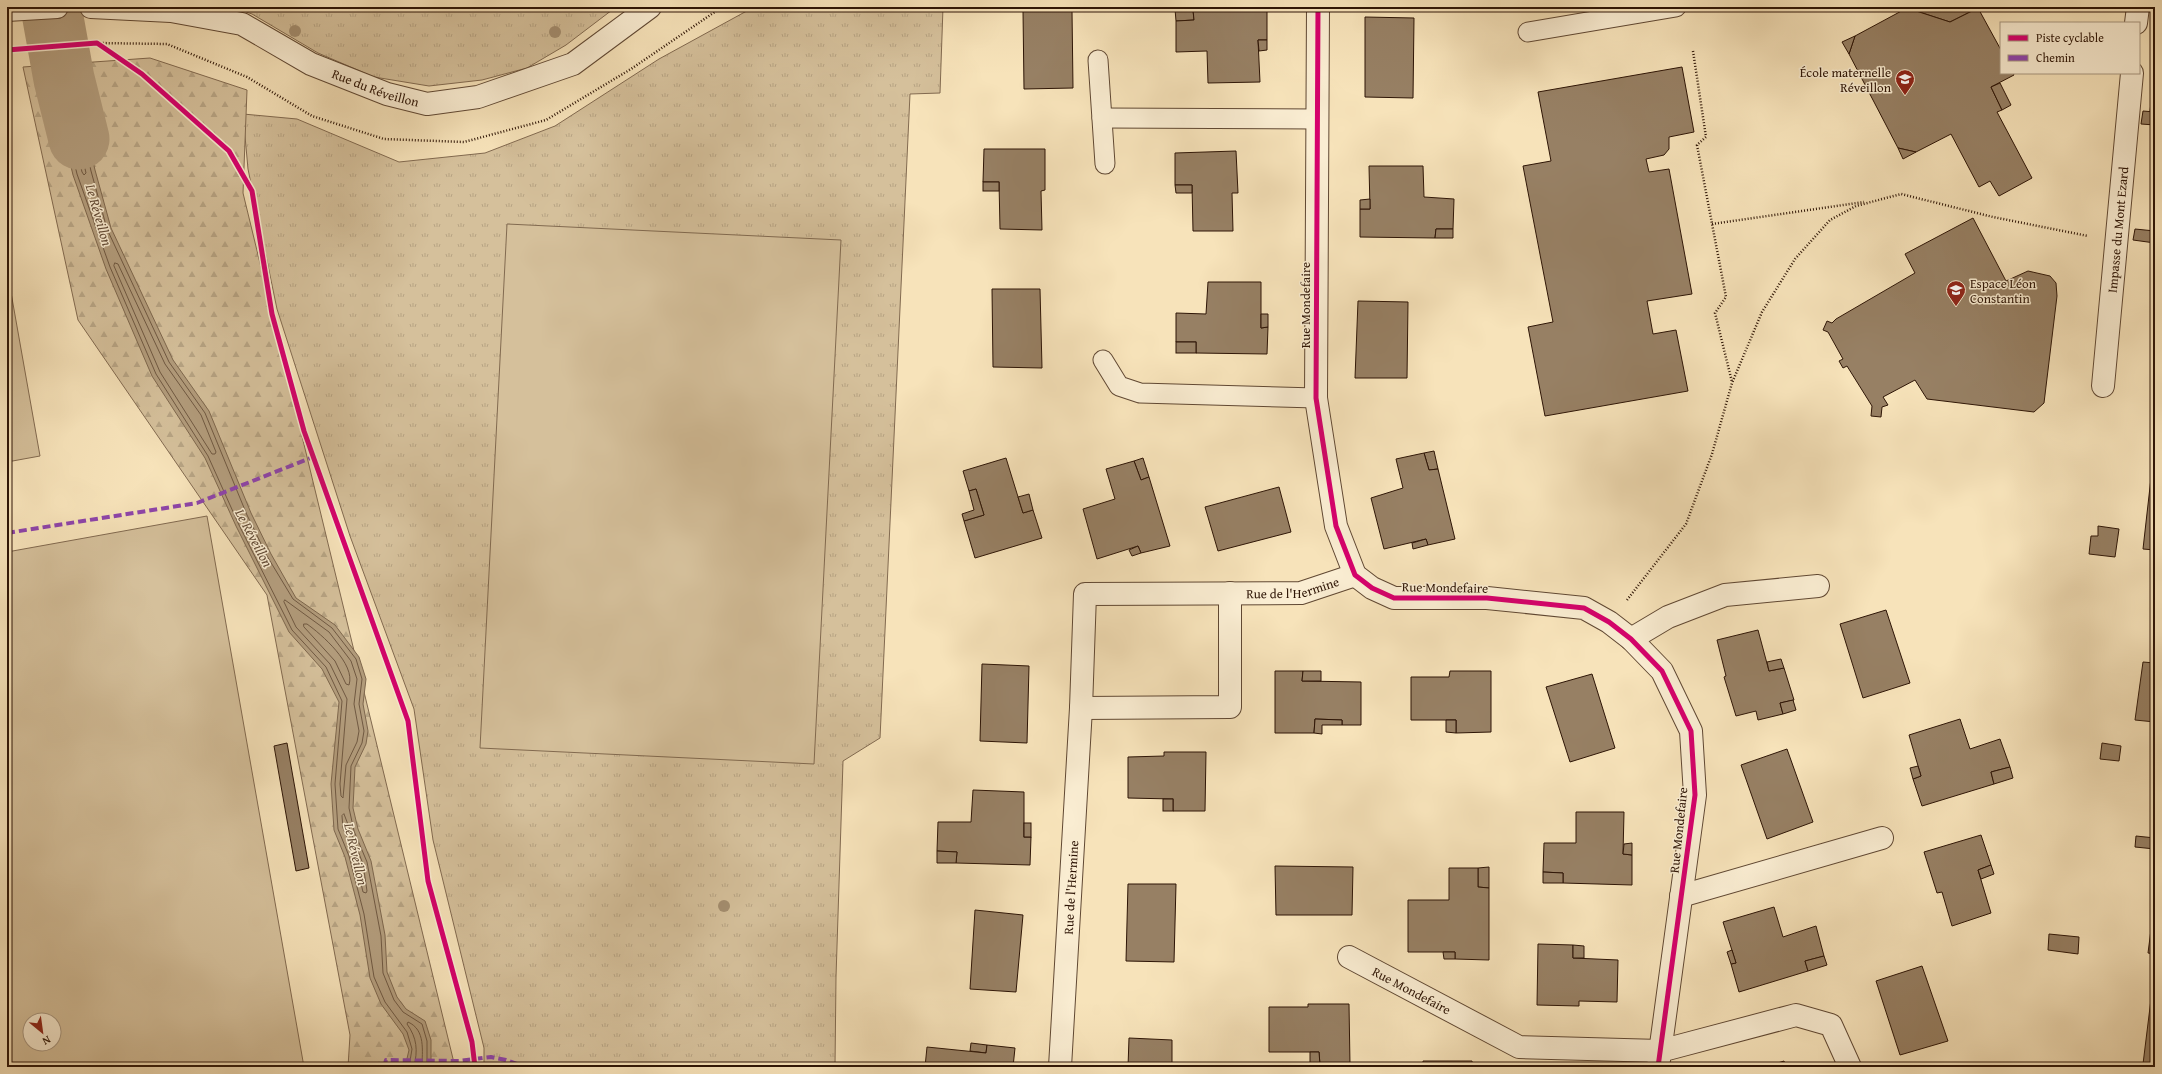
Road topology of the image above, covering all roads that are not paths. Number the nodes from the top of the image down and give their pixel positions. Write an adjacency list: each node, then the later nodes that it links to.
1 (91, 7): 2 (street, Rue du Réveillon)
2 (650, 7)
3 (1318, 7): 14 (street, Rue Mondefaire)
4 (1676, 7): 8 (lane)
5 (2138, 7): 9 (street)
6 (47, 8): 7 (street)
7 (7, 10)
8 (1607, 13): 10 (lane)
9 (2136, 22)
10 (1528, 32)
11 (1098, 60): 13 (lane)
12 (2132, 74): 17 (street, Impasse du Mont Ezard)
13 (1102, 118): 14 (lane); 15 (lane)
14 (1317, 119): 18 (street, Rue Mondefaire)
15 (1105, 164)
16 (1103, 360): 18 (lane)
17 (2103, 386)
18 (1316, 398): 19 (street, Rue Mondefaire)
19 (1355, 575): 21 (street, Rue de l'Hermine); 22 (street, Rue Mondefaire)
20 (1818, 586): 22 (street)
21 (1230, 593): 23 (street, Rue de l'Hermine); 23 (street, Rue de l'Hermine)
22 (1631, 638): 25 (street, Rue Mondefaire)
23 (1081, 708): 28 (street, Rue de l'Hermine)
24 (1882, 838): 25 (street)
25 (1681, 896): 27 (street, Rue Mondefaire)
26 (1349, 957): 27 (street, Rue Mondefaire)
27 (1659, 1059): 29 (street, Rue Mondefaire)
28 (1060, 1067)
29 (1850, 1067)

